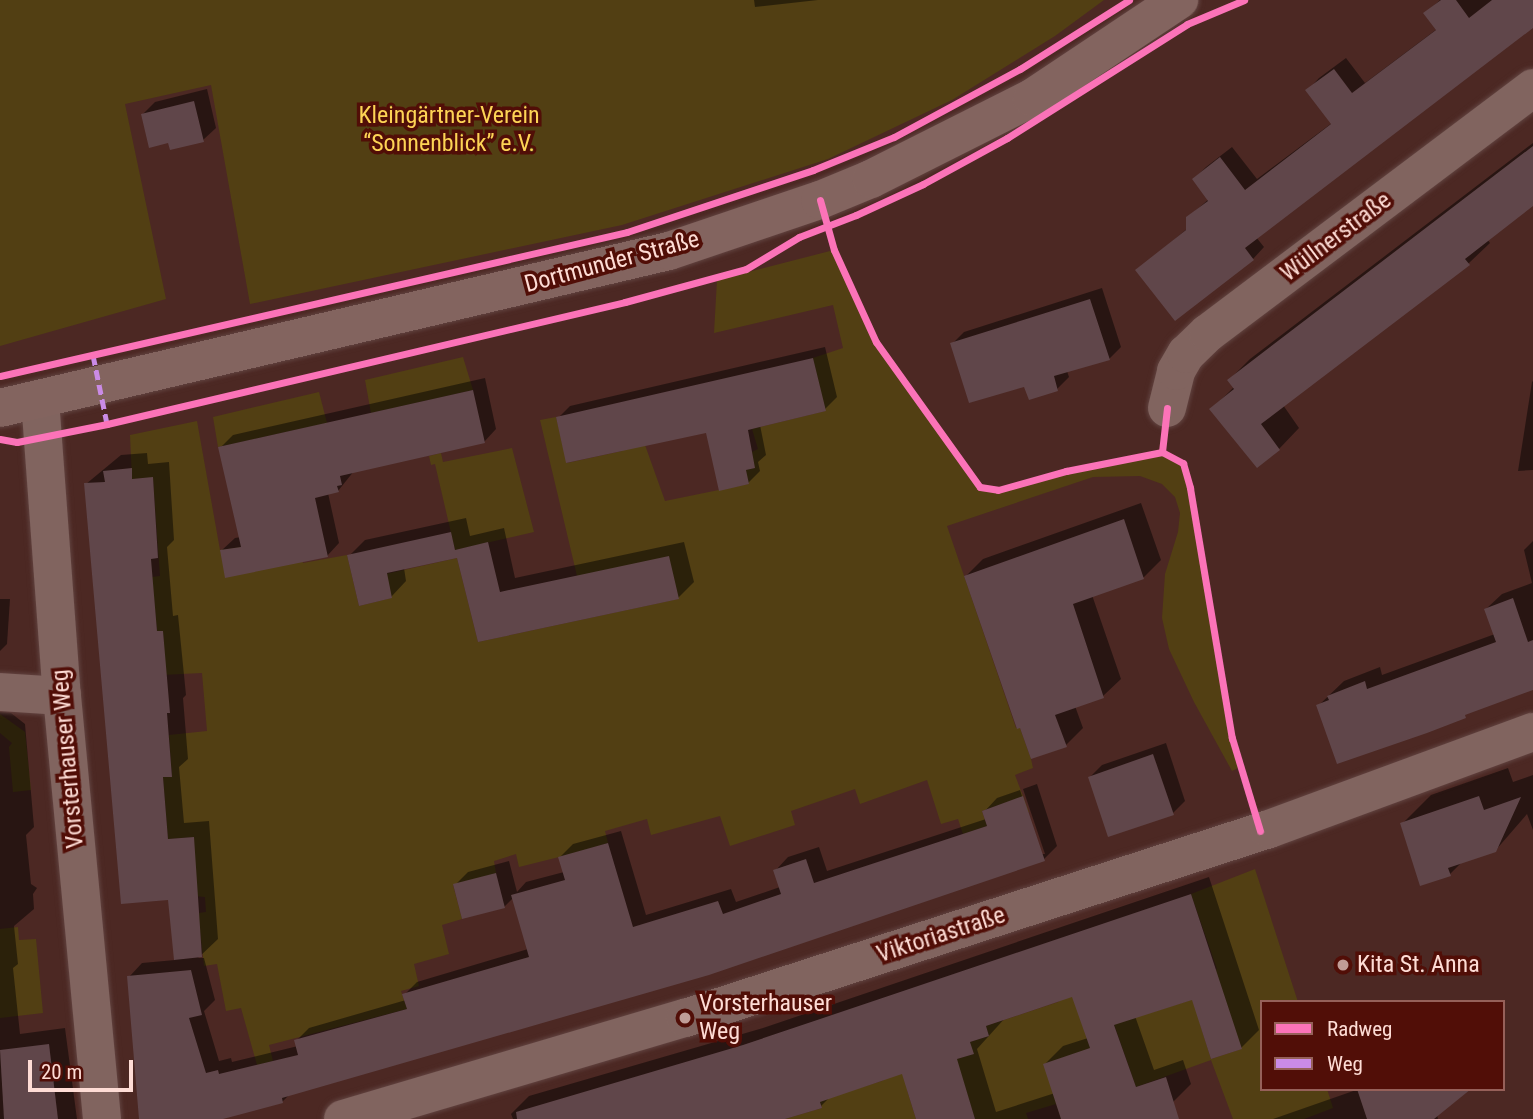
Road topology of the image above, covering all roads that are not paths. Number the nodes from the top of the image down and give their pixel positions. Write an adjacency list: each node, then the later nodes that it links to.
1 (1179, 0): 3 (main road, Dortmunder Straße)
2 (1533, 88): 5 (street, Wüllnerstraße)
3 (40, 399): 4 (main road, Dortmunder Straße); 7 (street, Vorsterhauser Weg)
4 (0, 408)
5 (1167, 408)
6 (0, 692): 7 (street)
7 (62, 696): 9 (street, Vorsterhauser Weg)
8 (1533, 732): 10 (street, Viktoriastraße)
9 (102, 1119)
10 (343, 1119)

